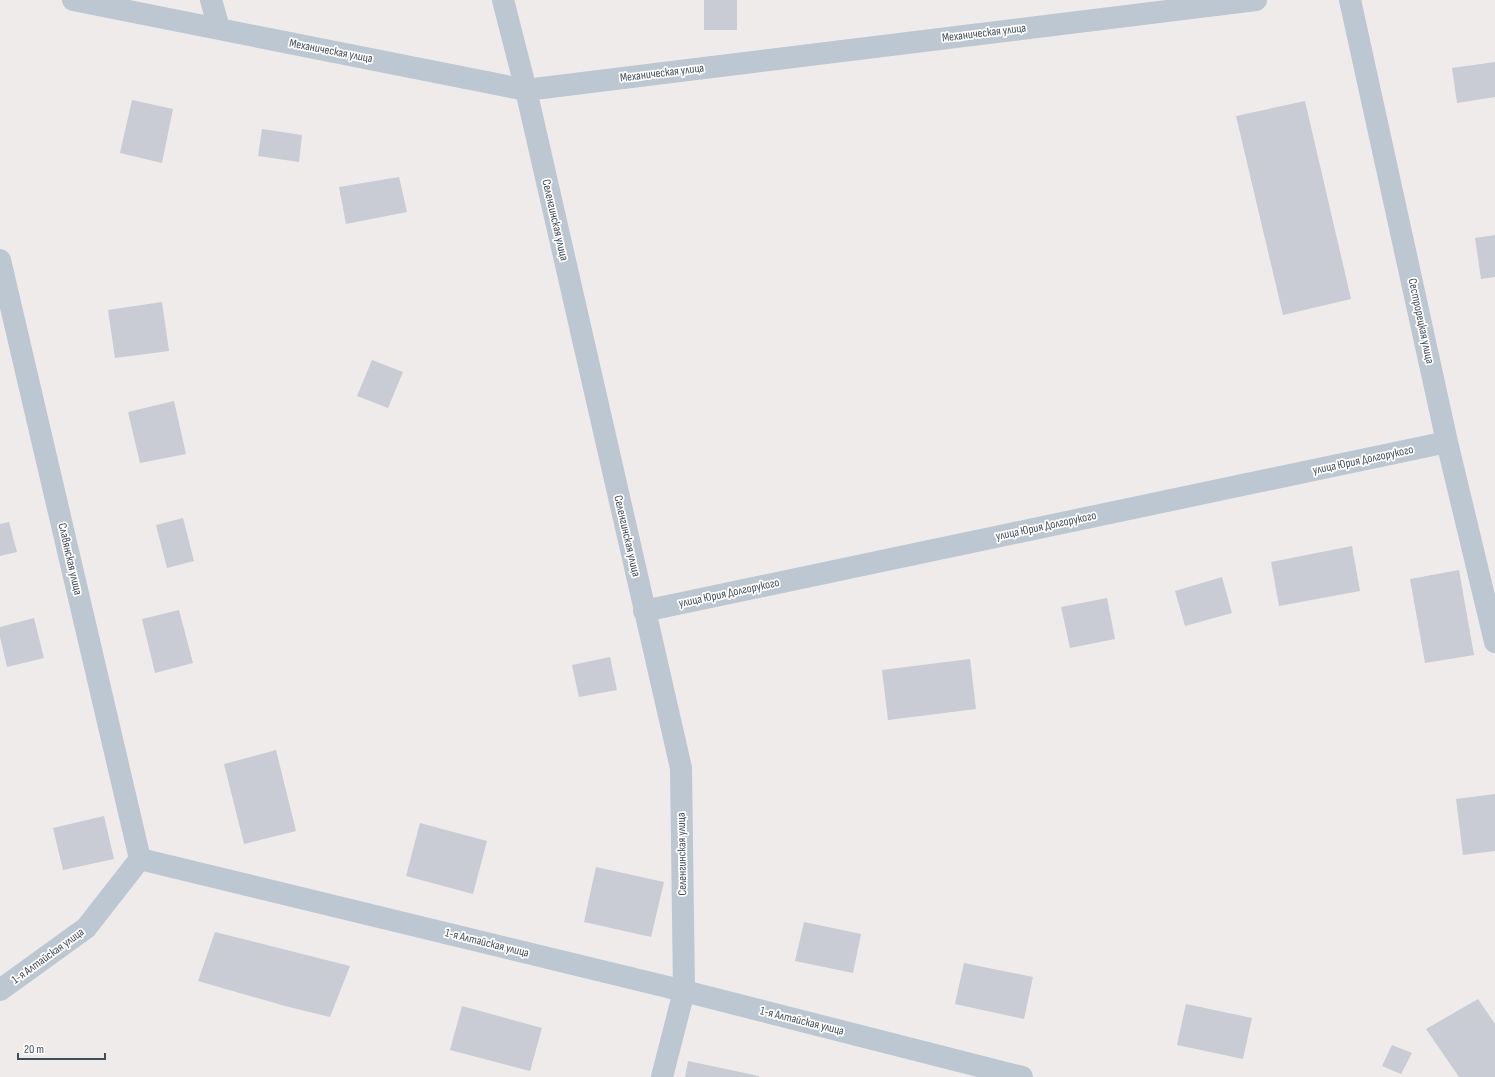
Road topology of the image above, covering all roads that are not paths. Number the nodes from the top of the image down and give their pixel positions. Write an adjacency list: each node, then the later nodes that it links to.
1 (74, 0): 6 (street, Механическая улица)
2 (211, 0): 6 (street)
3 (503, 0): 7 (street, Селенгинская улица)
4 (1256, 0): 7 (street, Механическая улица)
5 (1350, 0): 9 (street, Сестрорецкая улица)
6 (219, 28): 7 (street, Механическая улица)
7 (526, 90): 10 (street, Селенгинская улица)
8 (0, 260): 12 (street, Славянская улица)
9 (1447, 442): 10 (street, улица Юрия Долгорукого); 11 (street, Сестрорецкая улица)
10 (644, 611): 14 (street, Селенгинская улица)
11 (1495, 642)
12 (140, 859): 13 (street, 1-я Алтайская улица); 14 (street, 1-я Алтайская улица)
13 (0, 990)
14 (684, 991): 15 (street, Селенгинская улица); 16 (street, 1-я Алтайская улица)
15 (662, 1077)
16 (1022, 1077)

